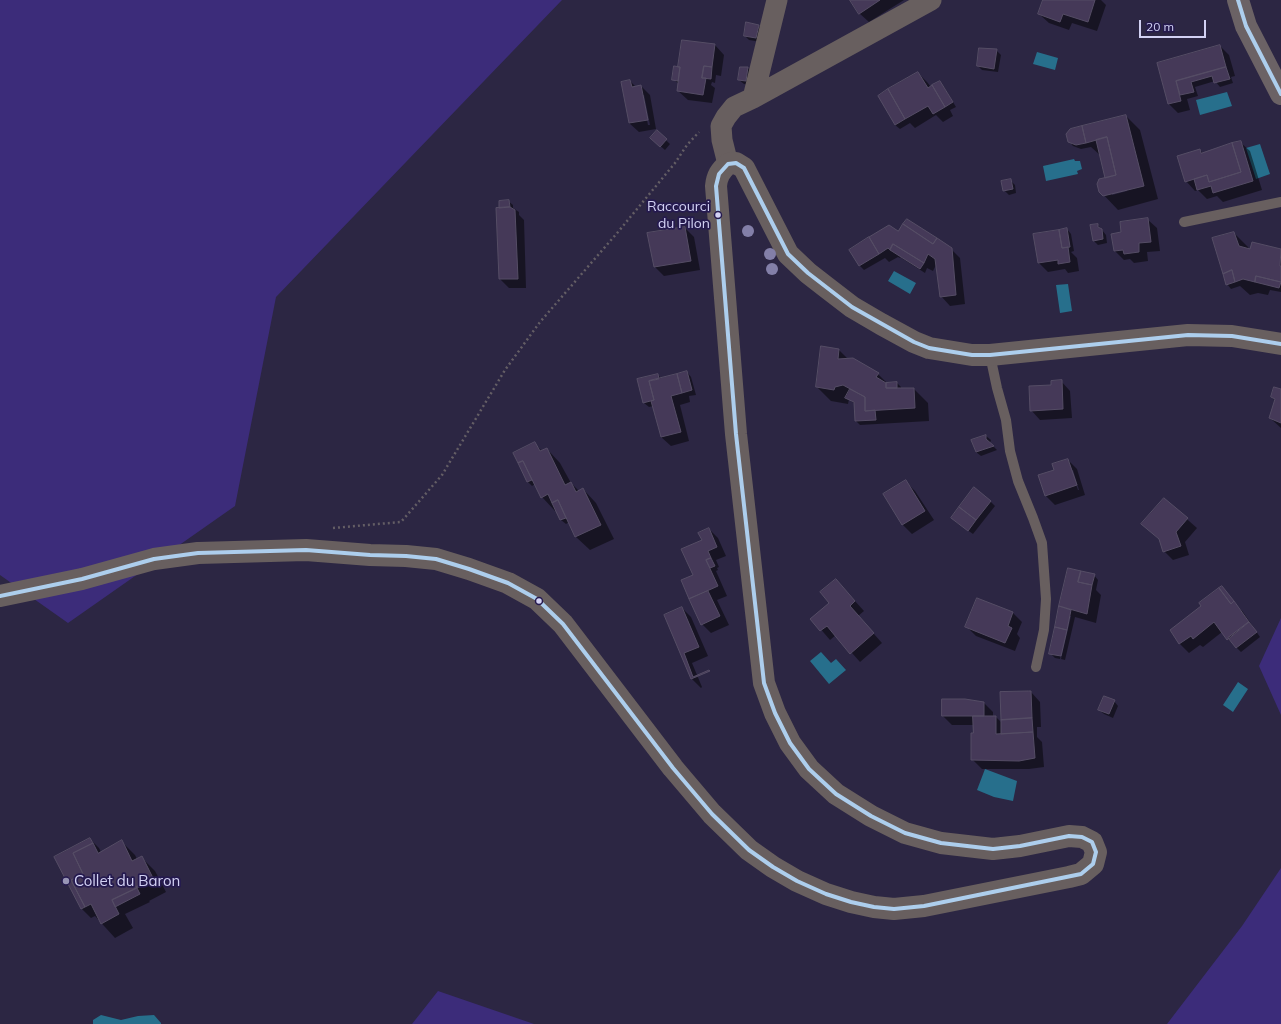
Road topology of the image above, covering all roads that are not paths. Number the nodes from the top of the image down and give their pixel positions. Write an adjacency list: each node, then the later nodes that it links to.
1 (777, 0): 5 (street)
2 (931, 0): 5 (street)
3 (1238, 0): 4 (main road)
4 (1281, 94)
5 (753, 98): 6 (street)
6 (728, 164): 10 (street); 11 (street)
7 (1281, 202): 8 (lane)
8 (1184, 222)
9 (1281, 344): 10 (street)
10 (990, 355): 12 (lane)
11 (0, 596)
12 (1036, 667)

